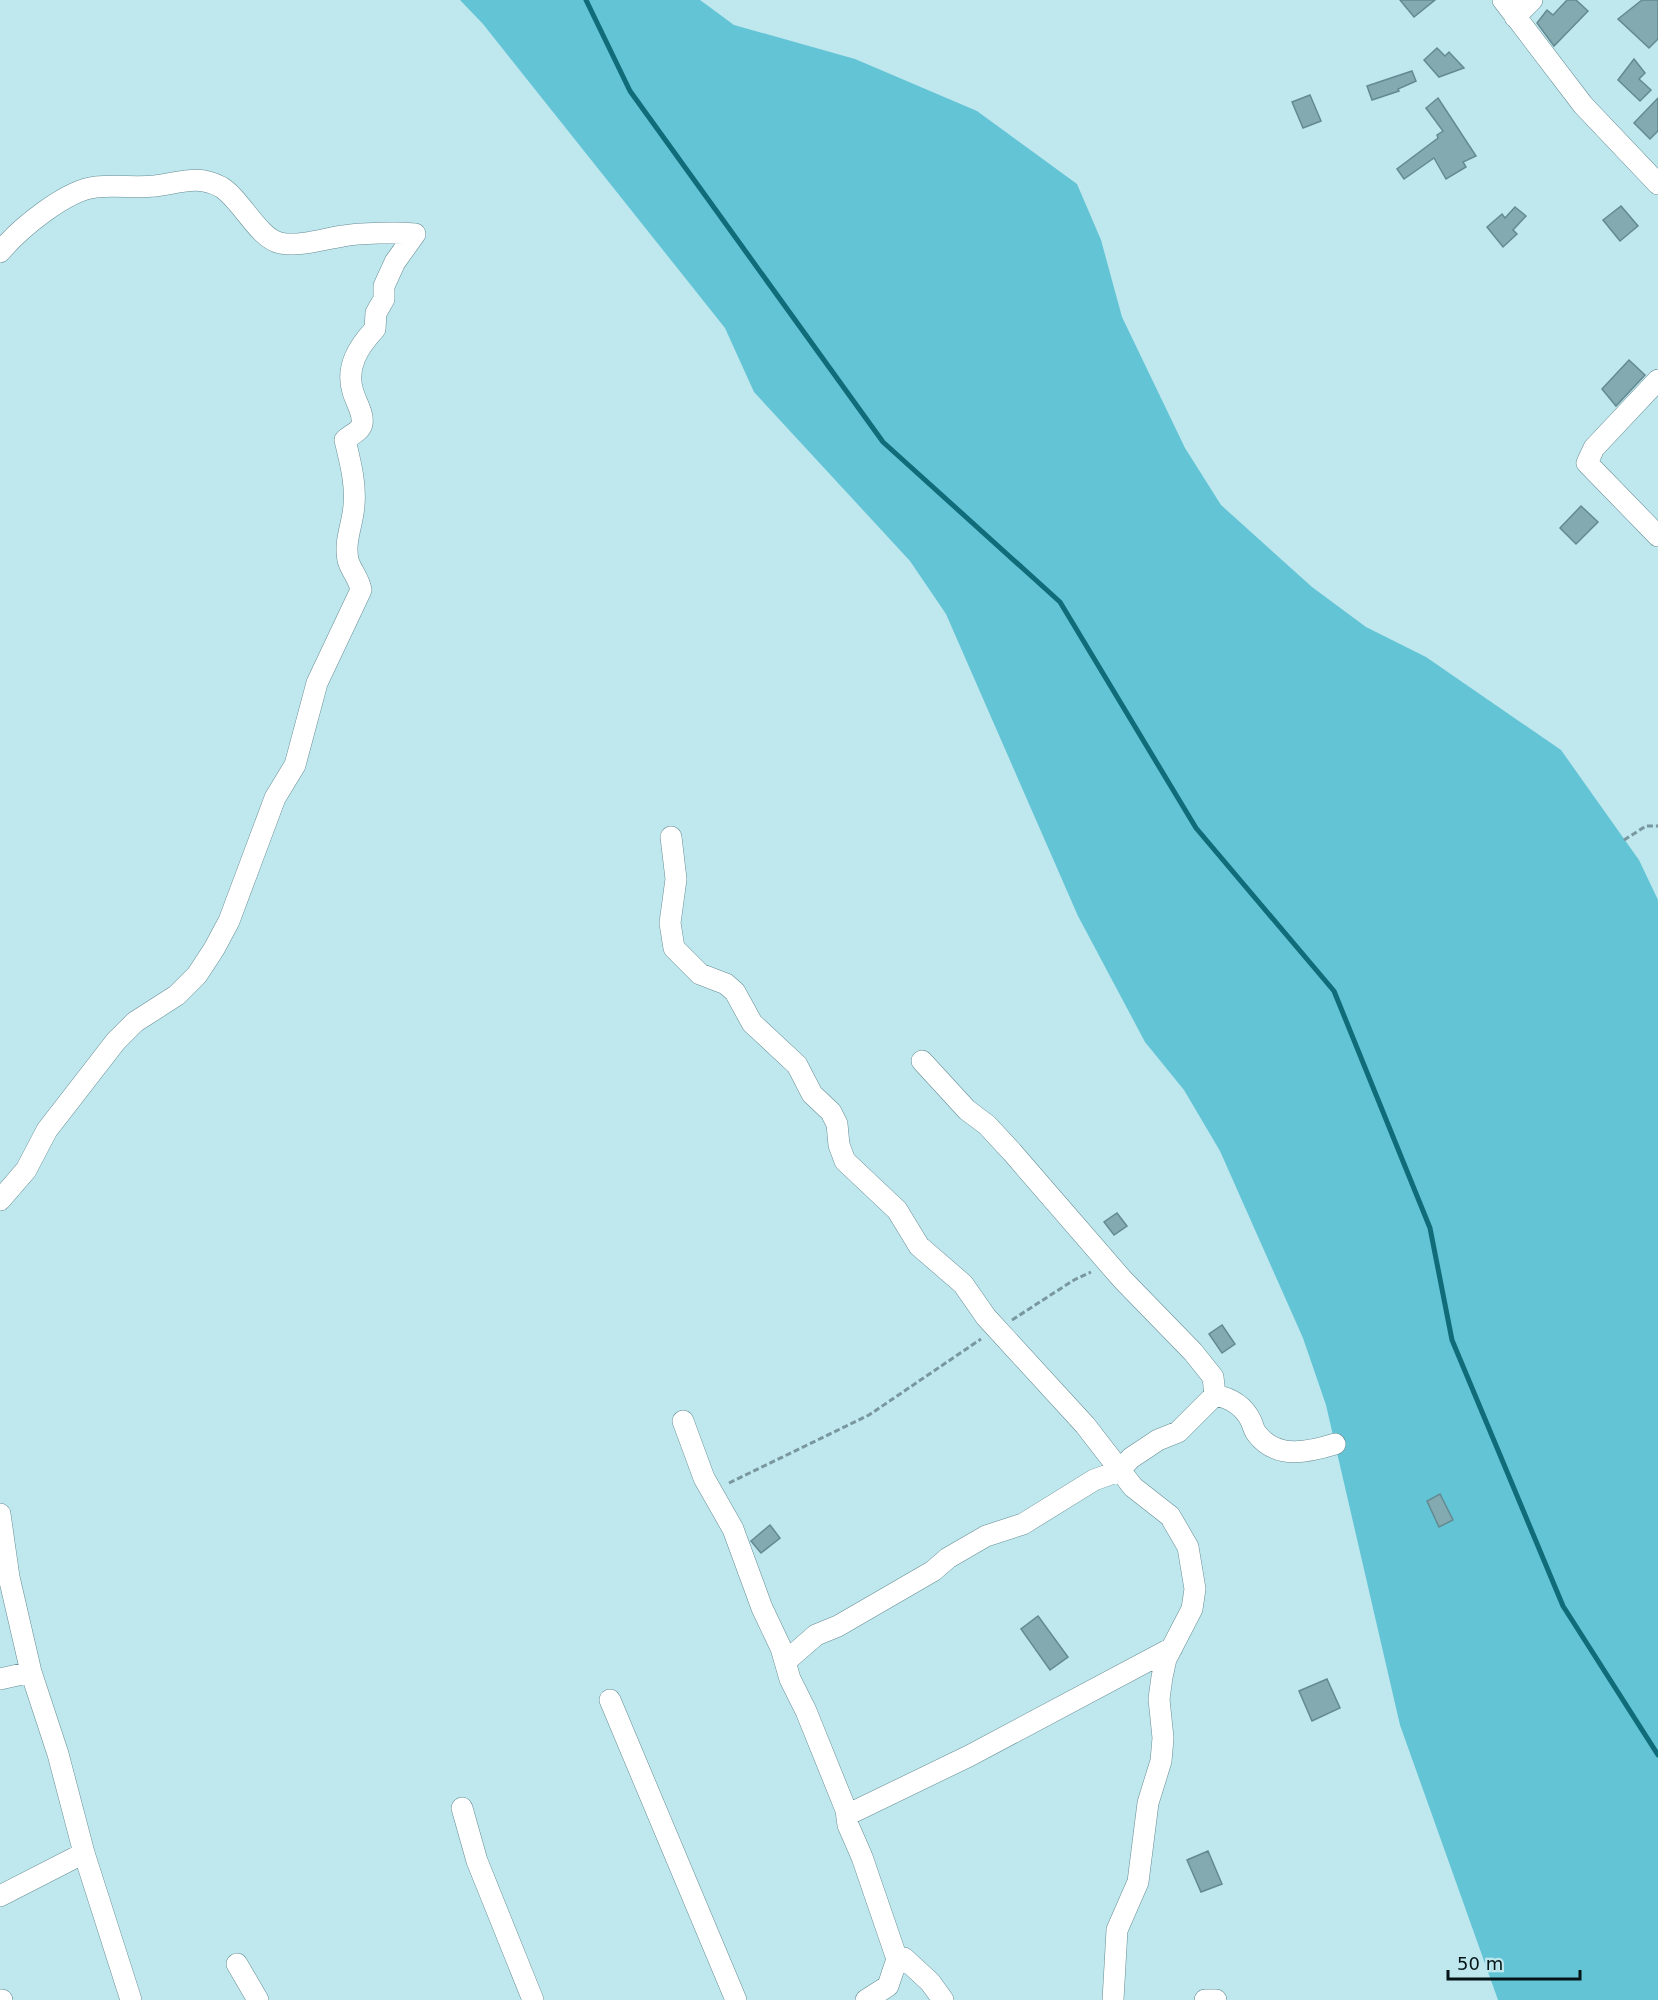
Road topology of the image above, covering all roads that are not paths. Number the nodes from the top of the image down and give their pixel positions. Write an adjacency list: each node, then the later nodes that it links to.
1 (1503, 0): 3 (street)
2 (1532, 0): 3 (street)
3 (1515, 17): 4 (street)
4 (1658, 184)
5 (0, 252): 10 (street)
6 (1658, 380): 7 (street)
7 (1658, 536)
8 (671, 837): 14 (street)
9 (922, 1061): 11 (street)
10 (0, 1200)
11 (1215, 1395): 13 (street); 14 (street)
12 (683, 1421): 17 (street)
13 (1335, 1444)
14 (1119, 1471): 16 (street); 17 (street)
15 (0, 1514): 18 (street)
16 (1172, 1648): 22 (street); 33 (street)
17 (785, 1662): 22 (street)
18 (31, 1672): 19 (street); 23 (street)
19 (0, 1679)
20 (610, 1700): 30 (street)
21 (462, 1808): 29 (street)
22 (847, 1815): 25 (street)
23 (84, 1853): 24 (street); 27 (street)
24 (0, 1896)
25 (897, 1959): 31 (street); 32 (street)
26 (237, 1964): 28 (street)
27 (131, 2000)
28 (258, 2000)
29 (533, 2000)
30 (736, 2000)
31 (866, 2000)
32 (943, 2000)
33 (1113, 2000)
34 (1205, 2000): 35 (street)
35 (1216, 2000)

